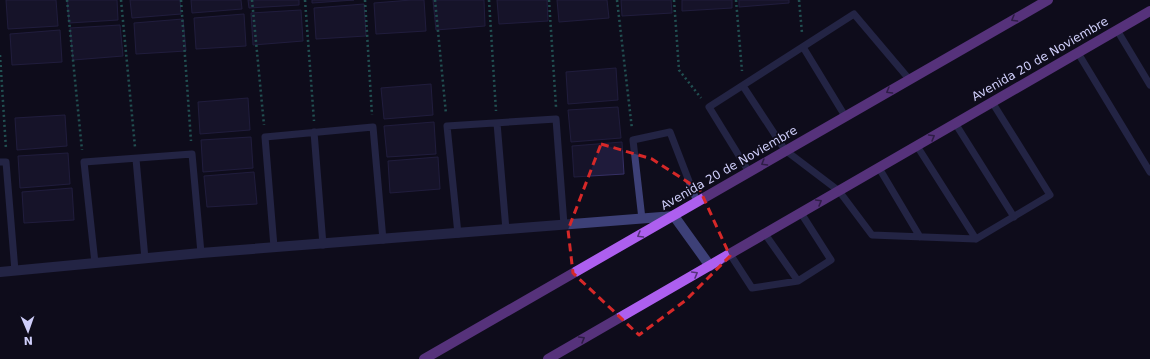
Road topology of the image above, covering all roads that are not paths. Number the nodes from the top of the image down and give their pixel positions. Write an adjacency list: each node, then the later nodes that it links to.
1 (1048, 0): 6 (main road, Avenida 20 de Noviembre, one-way to 6)
2 (1150, 11): 3 (main road, Avenida 20 de Noviembre)
3 (1117, 30): 5 (main road, Avenida 20 de Noviembre); 7 (lane)
4 (803, 47): 6 (lane); 8 (lane); 10 (lane)
5 (1078, 53): 9 (main road, Avenida 20 de Noviembre); 20 (lane)
6 (909, 79): 10 (main road, Avenida 20 de Noviembre, one-way to 10)
7 (1150, 85)
8 (743, 86): 15 (lane); 19 (lane)
9 (992, 102): 12 (main road, Avenida 20 de Noviembre); 25 (lane)
10 (845, 116): 15 (main road, Avenida 20 de Noviembre)
11 (497, 123): 27 (lane); 28 (lane); 29 (lane)
12 (955, 123): 14 (main road, Avenida 20 de Noviembre, one-way to 12); 25 (lane)
13 (314, 132): 33 (lane); 34 (lane); 35 (lane)
14 (917, 146): 18 (main road, Avenida 20 de Noviembre); 32 (lane)
15 (785, 150): 19 (main road, Avenida 20 de Noviembre, one-way to 19); 21 (lane)
16 (136, 159): 36 (lane); 38 (lane); 39 (lane)
17 (3, 162): 41 (lane)
18 (879, 168): 21 (main road, Avenida 20 de Noviembre); 31 (lane)
19 (749, 172): 22 (main road, Avenida 20 de Noviembre)
20 (1150, 172)
21 (839, 191): 23 (main road, Avenida 20 de Noviembre, one-way to 21); 31 (lane)
22 (697, 202): 24 (main road, Avenida 20 de Noviembre); 26 (lane)
23 (801, 213): 30 (main road, Avenida 20 de Noviembre); 43 (lane)
24 (674, 216): 26 (street); 40 (street); 44 (main road, Avenida 20 de Noviembre, one-way to 44)
25 (1014, 217): 32 (lane)
26 (642, 219): 27 (street)
27 (564, 225): 28 (street)
28 (506, 230): 29 (street)
29 (458, 234): 33 (street)
30 (765, 234): 37 (main road, Avenida 20 de Noviembre); 43 (lane)
31 (920, 237): 32 (lane)
32 (976, 239)
33 (383, 240): 34 (street)
34 (323, 244): 35 (street)
35 (274, 247): 36 (street)
36 (201, 253): 38 (street)
37 (730, 254): 40 (main road, Avenida 20 de Noviembre); 43 (lane)
38 (145, 259): 39 (street)
39 (95, 263): 41 (street)
40 (710, 266): 45 (main road, Avenida 20 de Noviembre, one-way to 40)
41 (15, 271): 42 (street)
42 (0, 272)
43 (798, 281)
44 (424, 359)
45 (548, 359)

